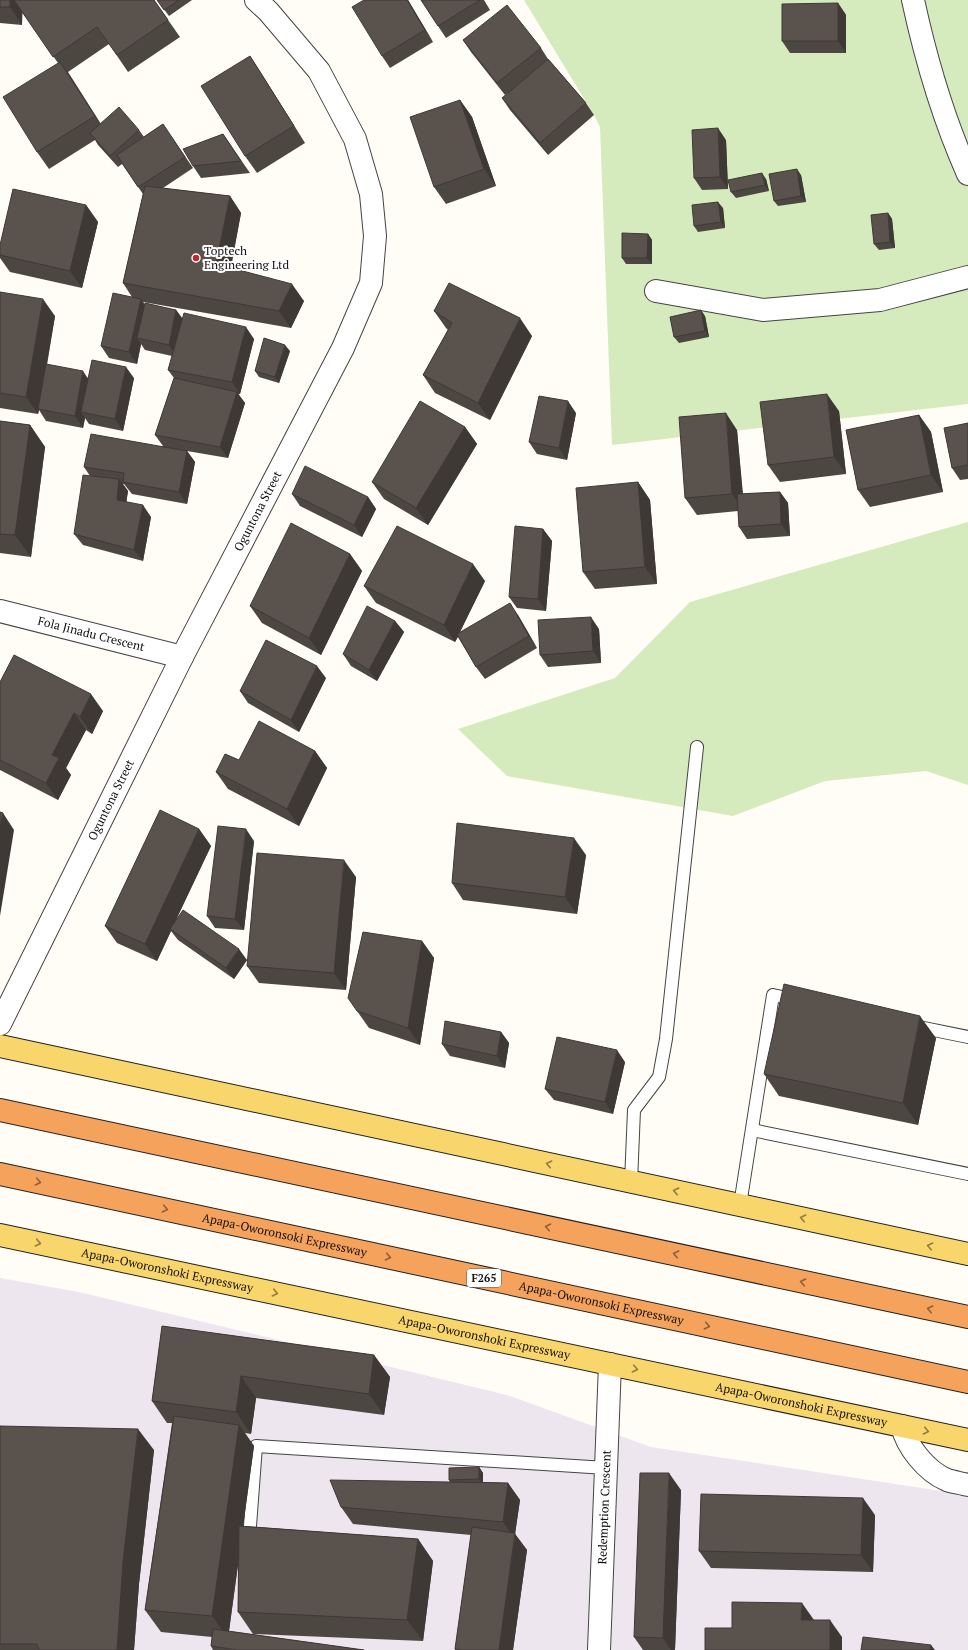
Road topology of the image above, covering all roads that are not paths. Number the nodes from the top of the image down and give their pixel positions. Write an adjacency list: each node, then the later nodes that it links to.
1 (256, 0): 7 (street, Oguntona Street)
2 (913, 0): 3 (street)
3 (968, 174)
4 (968, 277): 5 (street)
5 (656, 291)
6 (0, 611): 7 (street, Fola Jinadu Crescent)
7 (182, 657): 10 (street, Oguntona Street)
8 (697, 747): 18 (lane)
9 (812, 1004): 15 (lane)
10 (0, 1024)
11 (905, 1024): 12 (lane)
12 (968, 1037)
13 (0, 1046): 18 (main road, one-way to 13)
14 (0, 1110): 22 (highway, one-way to 14)
15 (752, 1130): 17 (lane); 19 (lane)
16 (0, 1174): 24 (highway, Apapa-Oworonsoki Expressway / F265, one-way to 24)
17 (968, 1174)
18 (632, 1182): 19 (main road, one-way to 18)
19 (740, 1205): 21 (main road, one-way to 19)
20 (0, 1235): 23 (main road, Apapa-Oworonshoki Expressway, one-way to 23)
21 (968, 1254)
22 (968, 1317)
23 (610, 1364): 25 (main road, Apapa-Oworonshoki Expressway, one-way to 25); 27 (street, Redemption Crescent)
24 (968, 1382)
25 (902, 1426): 26 (main road, Apapa-Oworonshoki Expressway, one-way to 26); 28 (street)
26 (968, 1440)
27 (606, 1468): 29 (lane); 30 (street, Redemption Crescent)
28 (968, 1485)
29 (250, 1526)
30 (599, 1650)

